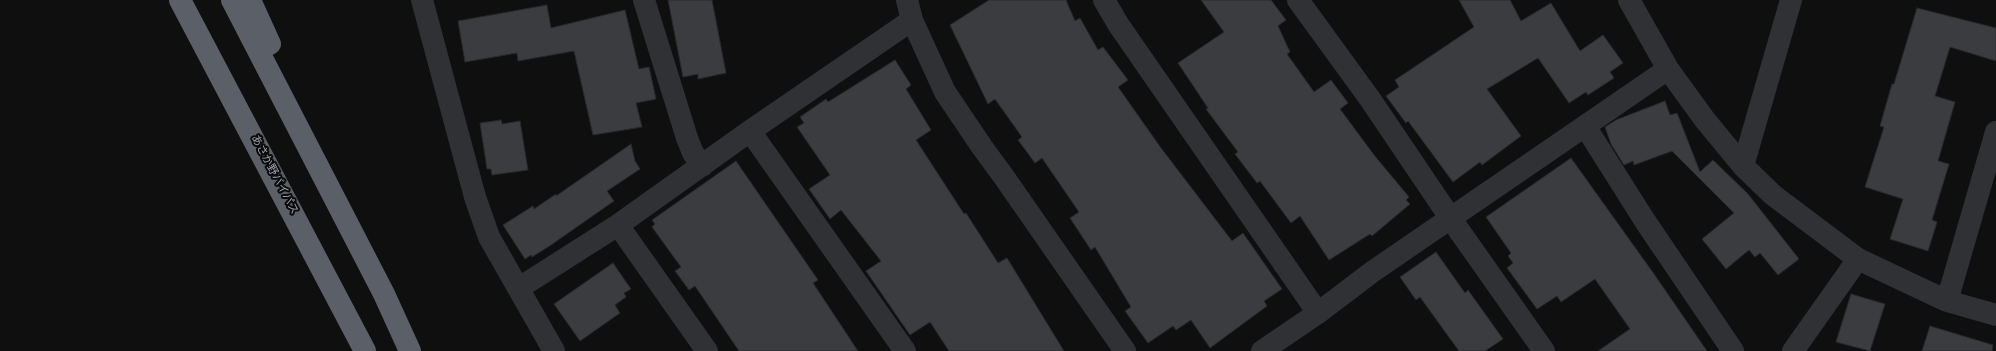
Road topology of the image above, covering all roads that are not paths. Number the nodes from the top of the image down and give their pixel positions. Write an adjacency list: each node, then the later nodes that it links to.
1 (174, 0): 12 (highway)
2 (180, 0): 12 (highway, あさか野バイパス)
3 (232, 0): 23 (highway)
4 (250, 0): 23 (highway)
5 (422, 0): 22 (street)
6 (644, 0): 17 (street)
7 (1104, 0): 25 (street)
8 (1298, 0): 19 (street)
9 (1629, 0): 13 (street)
10 (1791, 0): 18 (street)
11 (910, 10): 15 (street); 32 (street)
12 (209, 52): 27 (highway, あさか野バイパス)
13 (1668, 68): 14 (street); 18 (street)
14 (1585, 126): 19 (street); 35 (street)
15 (750, 131): 17 (street); 31 (street)
16 (1996, 132): 24 (street)
17 (702, 166): 20 (street)
18 (1743, 166): 21 (street)
19 (1451, 219): 25 (street); 34 (street)
20 (618, 225): 22 (street); 30 (street)
21 (1858, 259): 24 (street); 36 (street)
22 (519, 288): 29 (street)
23 (384, 294): 28 (highway)
24 (1947, 301): 26 (street)
25 (1318, 313): 33 (street)
26 (1996, 315)
27 (365, 351)
28 (410, 351)
29 (554, 351)
30 (707, 351)
31 (905, 351)
32 (1125, 351)
33 (1262, 351)
34 (1544, 351)
35 (1733, 351)
36 (1793, 351)

